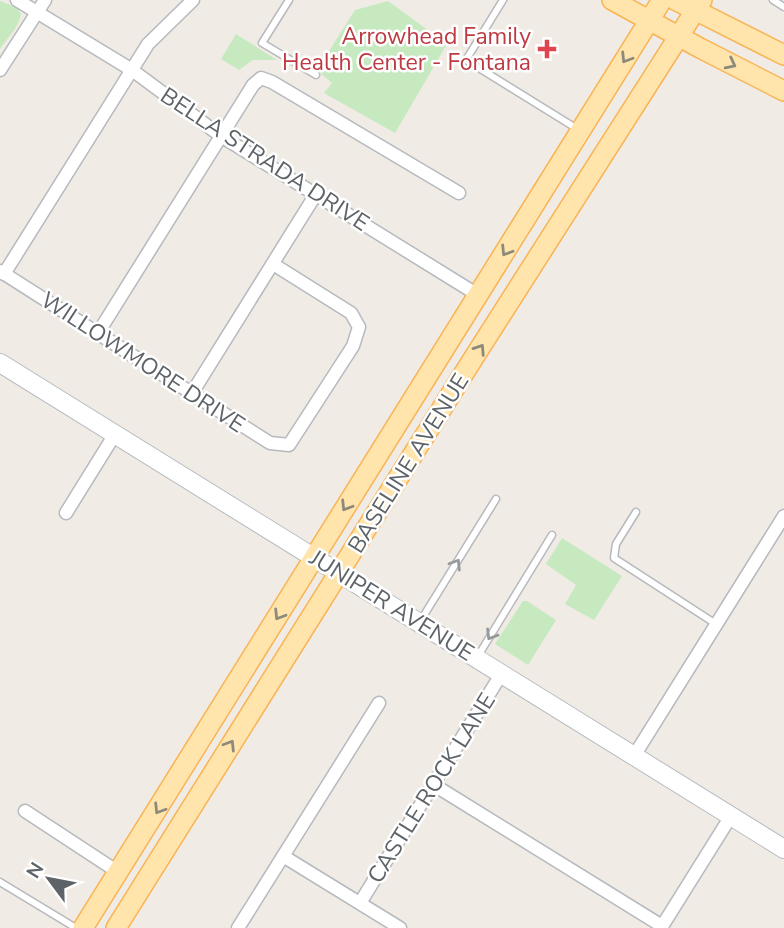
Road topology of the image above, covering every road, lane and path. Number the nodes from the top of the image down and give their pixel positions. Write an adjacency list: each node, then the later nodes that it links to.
1 (17, 0): 12 (street, BELLA STRADA DRIVE)
2 (45, 0): 12 (street)
3 (193, 0): 17 (street)
4 (289, 0): 18 (lane)
5 (503, 0): 20 (lane)
6 (612, 0): 13 (main road)
7 (662, 0): 13 (main road, BASELINE AVENUE)
8 (675, 0): 10 (main road)
9 (773, 0): 11 (lane)
10 (699, 5): 14 (main road, BASELINE AVENUE); 15 (main road)
11 (784, 7)
12 (37, 13): 16 (street); 17 (street, BELLA STRADA DRIVE)
13 (649, 20): 14 (main road); 20 (main road, BASELINE AVENUE, one-way to 20)
14 (679, 36): 19 (main road, one-way to 19); 37 (main road, BASELINE AVENUE, one-way to 14)
15 (784, 55)
16 (0, 70)
17 (132, 71): 21 (street, BELLA STRADA DRIVE); 25 (street)
18 (316, 75)
19 (784, 91)
20 (581, 131): 26 (main road, BASELINE AVENUE, one-way to 26)
21 (222, 136): 22 (street); 23 (street, BELLA STRADA DRIVE); 27 (street)
22 (459, 193)
23 (316, 194): 24 (street); 26 (street, BELLA STRADA DRIVE)
24 (273, 264): 29 (street); 29 (street, WILLOWMORE DRIVE)
25 (2, 273): 27 (street, WILLOWMORE DRIVE)
26 (478, 295): 36 (main road, BASELINE AVENUE, one-way to 36)
27 (98, 333): 29 (street, WILLOWMORE DRIVE)
28 (0, 363): 30 (street, JUNIPER AVENUE)
29 (192, 394)
30 (115, 435): 33 (street); 36 (street, JUNIPER AVENUE)
31 (496, 499): 38 (lane, one-way to 31)
32 (636, 512): 39 (lane)
33 (66, 513)
34 (784, 516): 39 (street)
35 (552, 535): 40 (lane, one-way to 40)
36 (315, 557): 37 (street, JUNIPER AVENUE); 49 (main road, BASELINE AVENUE, one-way to 49)
37 (339, 573): 38 (street, JUNIPER AVENUE); 55 (main road, BASELINE AVENUE, one-way to 37)
38 (420, 622): 40 (street, JUNIPER AVENUE)
39 (716, 624): 43 (street)
40 (477, 658): 41 (street, JUNIPER AVENUE)
41 (502, 673): 43 (street, JUNIPER AVENUE); 44 (street, CASTLE ROCK LANE)
42 (379, 703): 48 (street)
43 (634, 756): 46 (street, JUNIPER AVENUE)
44 (434, 785): 51 (street, CASTLE ROCK LANE); 52 (street)
45 (25, 811): 49 (street)
46 (731, 816): 47 (street, JUNIPER AVENUE); 52 (street)
47 (784, 849)
48 (283, 856): 51 (street); 56 (street)
49 (118, 872): 54 (main road, BASELINE AVENUE)
50 (0, 882): 53 (lane)
51 (360, 903): 57 (street)
52 (662, 927)
53 (76, 928)
54 (83, 928)
55 (116, 928)
56 (238, 928)
57 (400, 928)

